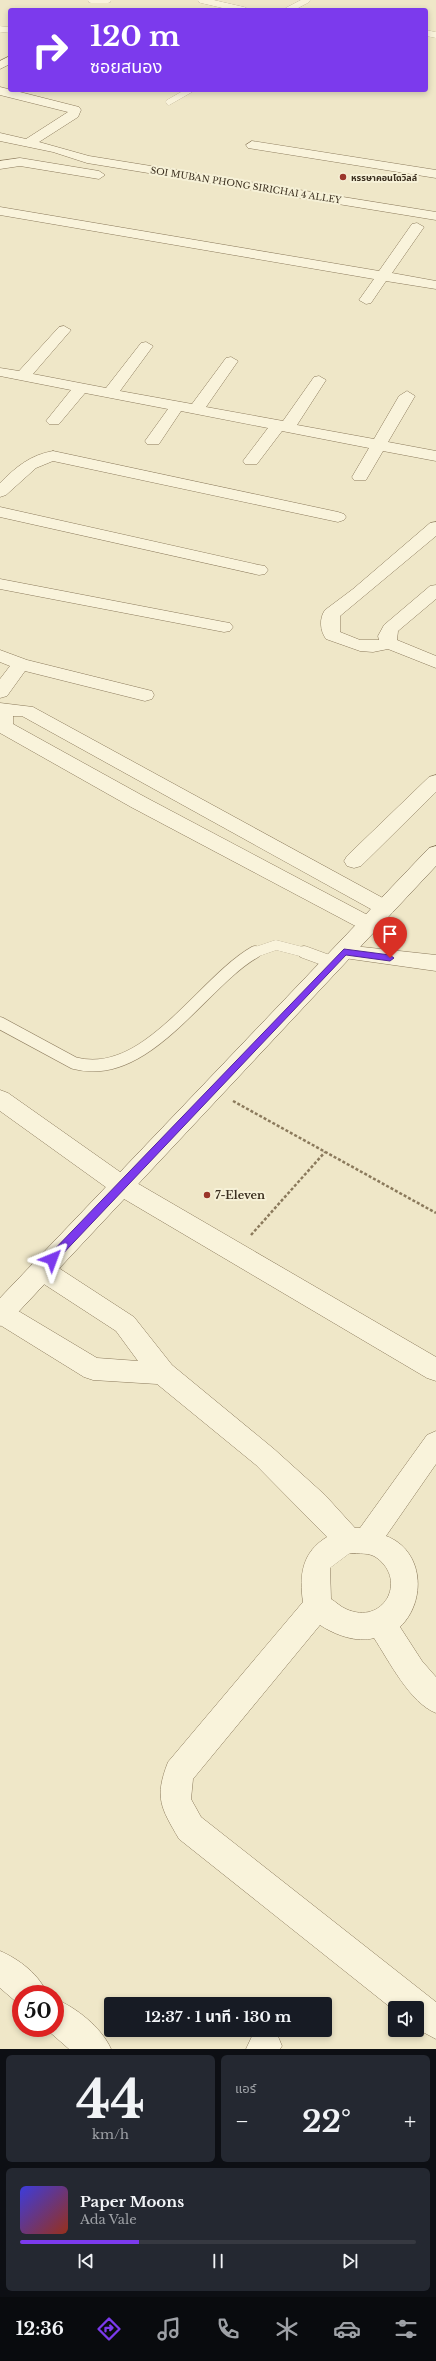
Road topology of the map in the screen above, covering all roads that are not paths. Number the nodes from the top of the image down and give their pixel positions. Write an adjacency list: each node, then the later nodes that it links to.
1 (91, 0): 2 (lane)
2 (108, 0)
3 (201, 0): 5 (lane)
4 (307, 0): 6 (lane)
5 (235, 8)
6 (292, 8)
7 (8, 92): 11 (street)
8 (186, 92): 9 (lane)
9 (169, 102)
10 (0, 137): 11 (street, SOI MUBAN PHONG SIRICHAI 4 ALLEY)
11 (28, 143): 13 (street, SOI MUBAN PHONG SIRICHAI 4 ALLEY)
12 (252, 144): 16 (street)
13 (41, 146): 14 (street); 19 (street, SOI MUBAN PHONG SIRICHAI 4 ALLEY)
14 (20, 162): 15 (street); 17 (street)
15 (0, 165)
16 (436, 174)
17 (114, 177)
18 (0, 211): 21 (street)
19 (432, 211)
20 (401, 224): 21 (street)
21 (383, 275): 22 (street); 23 (street)
22 (436, 284)
23 (366, 300)
24 (64, 330): 28 (street)
25 (146, 346): 31 (street)
26 (231, 361): 34 (street)
27 (0, 372): 28 (street)
28 (23, 376): 30 (street)
29 (319, 380): 36 (street)
30 (82, 387): 31 (street); 35 (street)
31 (110, 393): 33 (street)
32 (407, 396): 38 (street)
33 (178, 406): 34 (street); 37 (street)
34 (197, 409): 36 (street)
35 (54, 421)
36 (283, 426): 38 (street); 40 (street)
37 (153, 441)
38 (380, 444): 39 (street); 41 (street)
39 (436, 456)
40 (251, 460)
41 (360, 477)
42 (0, 492): 44 (street)
43 (0, 512): 46 (street)
44 (338, 517)
45 (436, 527): 50 (street)
46 (259, 570)
47 (0, 584): 49 (street)
48 (436, 590): 50 (street)
49 (224, 627)
50 (389, 643): 52 (street)
51 (0, 656): 53 (street)
52 (436, 663)
53 (21, 664): 54 (street); 55 (street)
54 (145, 695)
55 (1, 704): 59 (street); 60 (street)
56 (436, 781): 58 (street)
57 (436, 853): 59 (street)
58 (354, 861)
59 (385, 908): 60 (street)
60 (370, 925): 61 (street)
61 (339, 958): 62 (street); 63 (lane); 65 (street)
62 (436, 963)
63 (0, 1023)
64 (0, 1099): 65 (street)
65 (122, 1186): 66 (street); 68 (street)
66 (42, 1270): 67 (street); 69 (street)
67 (1, 1314): 69 (street)
68 (436, 1370)
69 (162, 1373): 71 (street)
70 (436, 1443): 71 (street)
71 (358, 1541): 72 (street); 73 (street)
72 (318, 1606): 73 (street); 77 (street)
73 (381, 1623): 74 (street)
74 (436, 1699)
75 (0, 1968): 76 (street)
76 (20, 1985)
77 (436, 2022)
78 (64, 2023): 79 (street)
79 (94, 2049)

